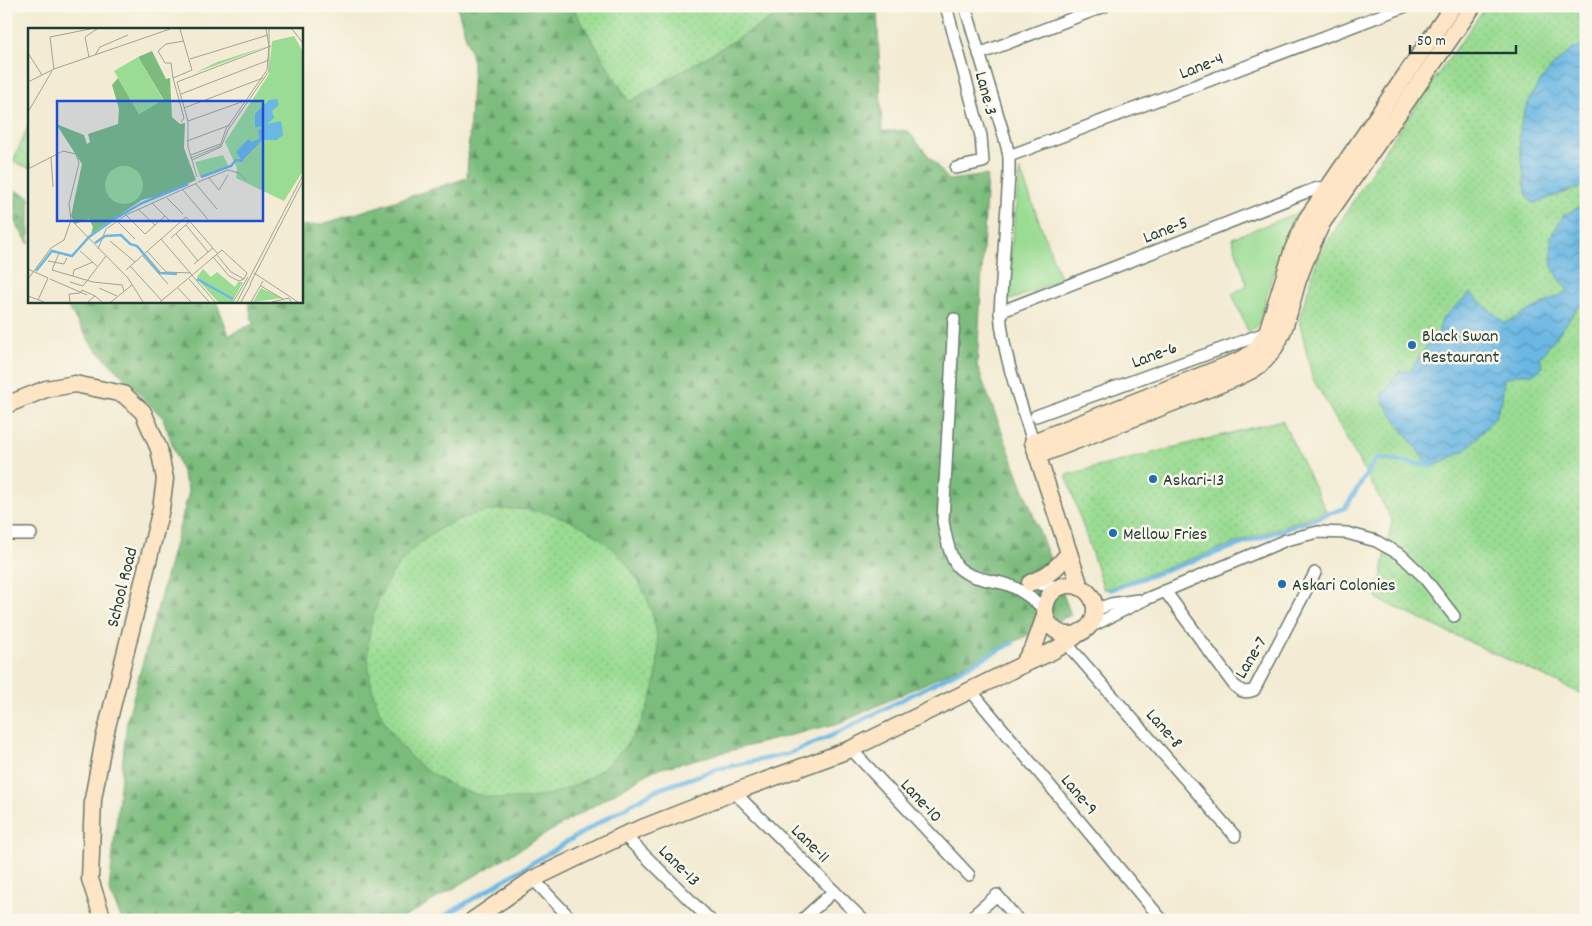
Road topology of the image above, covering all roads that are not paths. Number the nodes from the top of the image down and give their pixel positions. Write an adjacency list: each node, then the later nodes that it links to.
1 (946, 6): 9 (street, Lane 3)
2 (966, 6): 7 (street)
3 (1105, 6): 7 (street)
4 (1406, 6): 8 (street, Lane-4)
5 (1454, 6): 10 (street)
6 (1473, 6): 11 (street)
7 (979, 54): 8 (street)
8 (1009, 156): 12 (street)
9 (956, 168)
10 (1328, 187): 11 (street, Lane-5); 12 (street, Lane-5); 15 (street)
11 (1346, 187): 14 (street)
12 (1000, 312): 18 (street)
13 (954, 319): 24 (street)
14 (1284, 326): 15 (street, Lane-6); 18 (street)
15 (1267, 332): 17 (street, Lane-6); 18 (street)
16 (6, 406): 43 (street, School Road)
17 (1036, 416)
18 (1035, 449): 21 (street)
19 (6, 534): 20 (street)
20 (31, 534)
21 (1069, 553): 23 (street); 26 (street)
22 (1316, 573): 27 (street, Lane-7)
23 (1030, 583): 24 (street); 25 (street)
24 (1007, 584): 30 (street)
25 (1060, 587): 26 (street); 30 (street)
26 (1080, 587): 29 (street)
27 (1165, 591): 28 (street); 31 (street)
28 (1144, 600): 29 (street); 32 (street)
29 (1095, 610): 32 (street)
30 (1045, 613): 32 (street); 34 (street)
31 (1454, 616)
32 (1083, 631): 33 (street)
33 (1067, 644): 34 (street); 39 (street, Lane-8)
34 (1022, 665): 35 (street)
35 (971, 690): 36 (street); 51 (street, Lane-9)
36 (851, 749): 37 (street); 40 (street, Lane-10)
37 (734, 792): 38 (street); 42 (street, Lane-11)
38 (624, 835): 41 (street); 46 (street, Lane-13)
39 (1235, 836)
40 (968, 874)
41 (533, 880): 44 (street); 45 (street)
42 (834, 891): 47 (street); 48 (street, Lane-11)
43 (103, 920)
44 (474, 920)
45 (572, 920)
46 (710, 920)
47 (802, 920)
48 (863, 920)
49 (968, 920): 50 (street)
50 (1018, 920)
51 (1162, 920)

